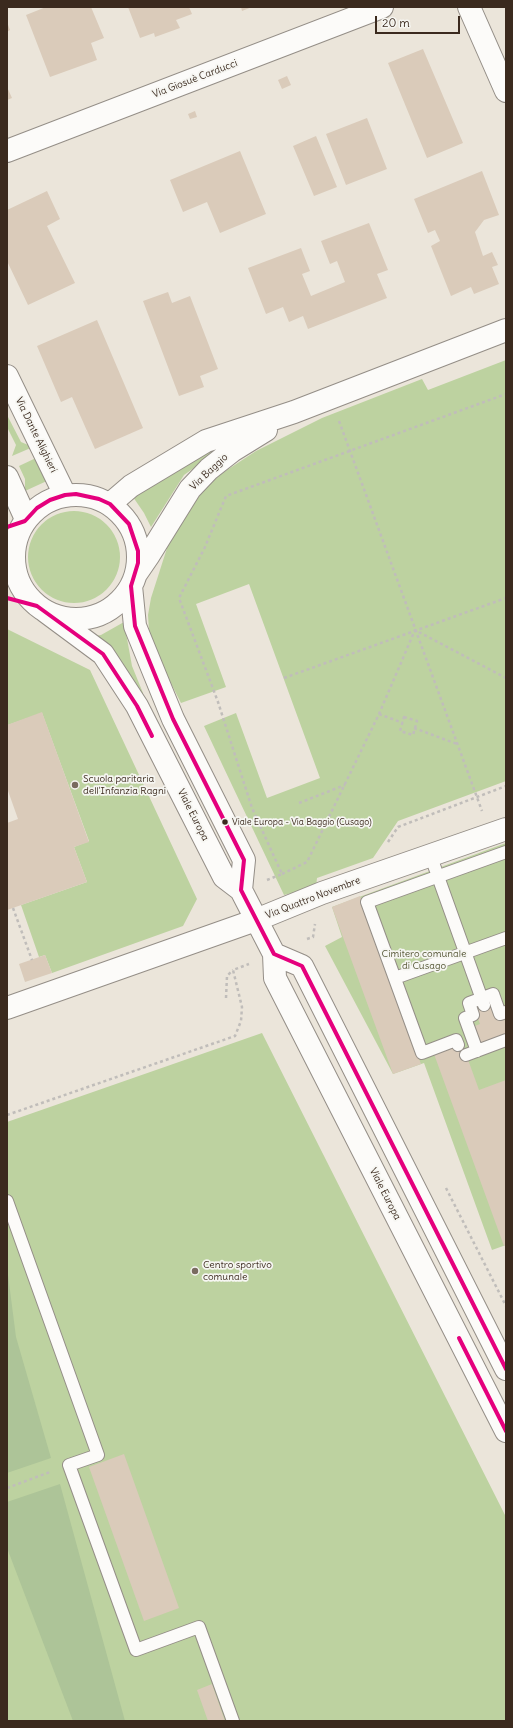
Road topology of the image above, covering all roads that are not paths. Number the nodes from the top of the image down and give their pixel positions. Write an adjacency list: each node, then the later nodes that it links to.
1 (382, 7): 4 (street, Via Giosuè Carducci)
2 (469, 7): 3 (street)
3 (506, 91)
4 (7, 151)
5 (506, 330): 7 (street, Via Baggio)
6 (7, 376): 9 (street, Via Dante Alighieri)
7 (294, 412): 10 (street, Via Baggio); 12 (street, Via Baggio)
8 (7, 477): 11 (street)
9 (65, 495): 10 (street); 11 (street)
10 (110, 504): 12 (street)
11 (19, 522): 14 (street)
12 (133, 581): 14 (street); 18 (street)
13 (7, 598): 14 (street)
14 (41, 609): 18 (street, Viale Europa)
15 (498, 832): 17 (street, Via Quattro Novembre)
16 (505, 854): 17 (lane)
17 (434, 866): 19 (street, Via Quattro Novembre); 21 (lane); 23 (lane)
18 (241, 890): 19 (street, Viale Europa)
19 (256, 920): 22 (street, Viale Europa); 24 (street, Via Quattro Novembre)
20 (505, 941): 21 (lane)
21 (465, 953): 23 (lane); 25 (lane)
22 (274, 954): 29 (street); 30 (street, Viale Europa)
23 (395, 978): 27 (lane)
24 (7, 1008)
25 (487, 1009): 26 (lane)
26 (506, 1040)
27 (458, 1045)
28 (7, 1201): 31 (lane)
29 (506, 1369)
30 (506, 1431)
31 (233, 1721)

